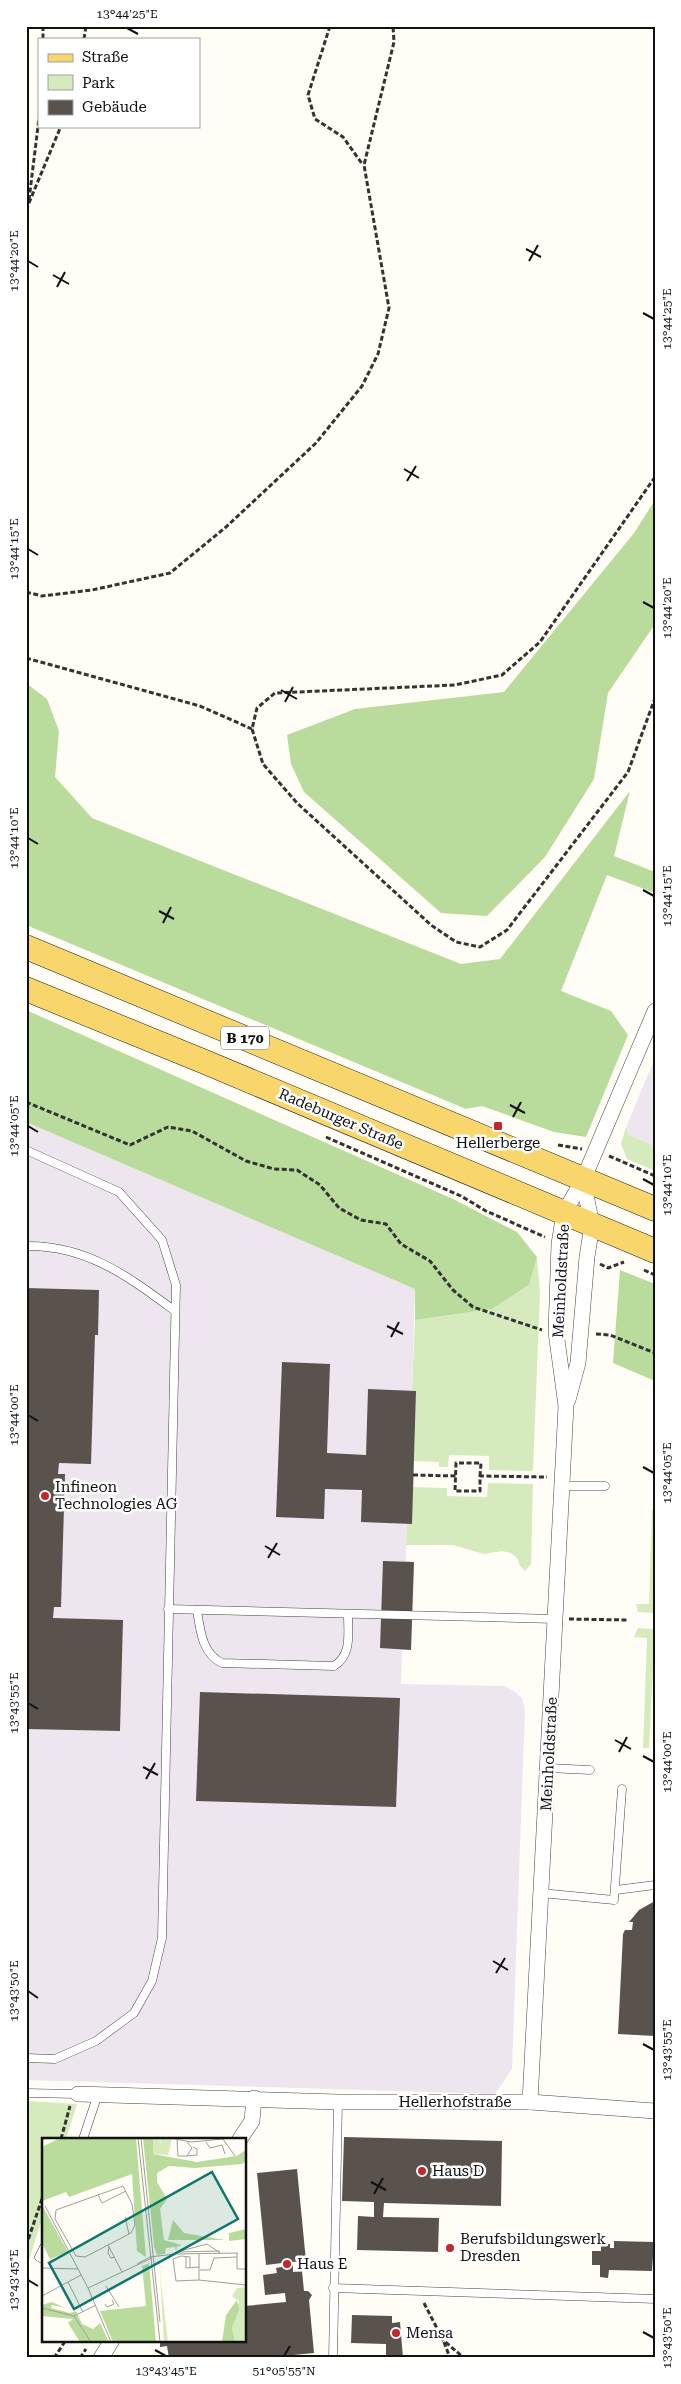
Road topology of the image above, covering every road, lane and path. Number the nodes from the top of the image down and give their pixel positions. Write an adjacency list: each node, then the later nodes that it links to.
1 (330, 26): 5 (path)
2 (393, 26): 5 (path)
3 (38, 126): 6 (path)
4 (60, 128): 6 (path)
5 (364, 165): 9 (path)
6 (28, 206): 7 (path)
7 (26, 210)
8 (655, 477): 12 (path)
9 (26, 592)
10 (26, 658): 12 (path)
11 (655, 698): 12 (path)
12 (252, 730)
13 (26, 947): 18 (main road, B 170)
14 (26, 989): 22 (main road, Radeburger Straße / B 170)
15 (655, 1011): 18 (street)
16 (26, 1102): 31 (path)
17 (26, 1150): 30 (lane)
18 (583, 1180): 21 (main road, B 170); 22 (street, Meinholdstraße); 23 (street, Meinholdstraße)
19 (483, 1198): 20 (path)
20 (480, 1207)
21 (655, 1209)
22 (564, 1213): 23 (main road, Radeburger Straße / B 170); 34 (street, Meinholdstraße)
23 (592, 1225): 25 (main road, Radeburger Straße / B 170); 34 (street, Meinholdstraße)
24 (26, 1246): 30 (lane)
25 (655, 1251)
26 (630, 1265): 27 (path)
27 (608, 1268)
28 (638, 1268): 29 (path)
29 (655, 1275)
30 (176, 1312): 40 (lane)
31 (548, 1332)
32 (589, 1334): 33 (path)
33 (655, 1353)
34 (566, 1406): 38 (street, Meinholdstraße)
35 (413, 1475): 36 (path)
36 (456, 1476): 37 (path); 37 (path)
37 (480, 1476): 38 (path)
38 (562, 1482): 39 (lane); 43 (street, Meinholdstraße)
39 (605, 1486)
40 (168, 1608): 41 (lane); 51 (lane)
41 (197, 1610): 42 (lane); 42 (lane)
42 (348, 1615): 43 (lane)
43 (555, 1619): 44 (path); 45 (street, Meinholdstraße)
44 (628, 1620)
45 (548, 1768): 46 (lane); 50 (street, Meinholdstraße)
46 (590, 1770)
47 (622, 1789): 49 (lane)
48 (655, 1885): 49 (lane)
49 (616, 1890): 50 (lane)
50 (541, 1893): 57 (street, Meinholdstraße)
51 (26, 2058)
52 (26, 2093): 53 (lane)
53 (75, 2094): 54 (street, Hellerhofstraße); 59 (path)
54 (98, 2094): 55 (street, Hellerhofstraße); 60 (lane)
55 (254, 2098): 56 (street, Hellerhofstraße); 61 (street)
56 (338, 2102): 57 (street, Hellerhofstraße); 64 (lane)
57 (530, 2102): 58 (street, Hellerhofstraße)
58 (655, 2111)
59 (61, 2138)
60 (83, 2138)
61 (241, 2138)
62 (42, 2199): 63 (path)
63 (26, 2246)
64 (333, 2288): 65 (lane); 72 (lane)
65 (417, 2291): 66 (lane); 67 (path)
66 (655, 2299)
67 (443, 2340): 73 (path); 74 (path)
68 (65, 2342): 70 (path)
69 (111, 2342): 71 (street)
70 (54, 2358)
71 (101, 2358)
72 (333, 2358)
73 (450, 2358)
74 (464, 2358)

